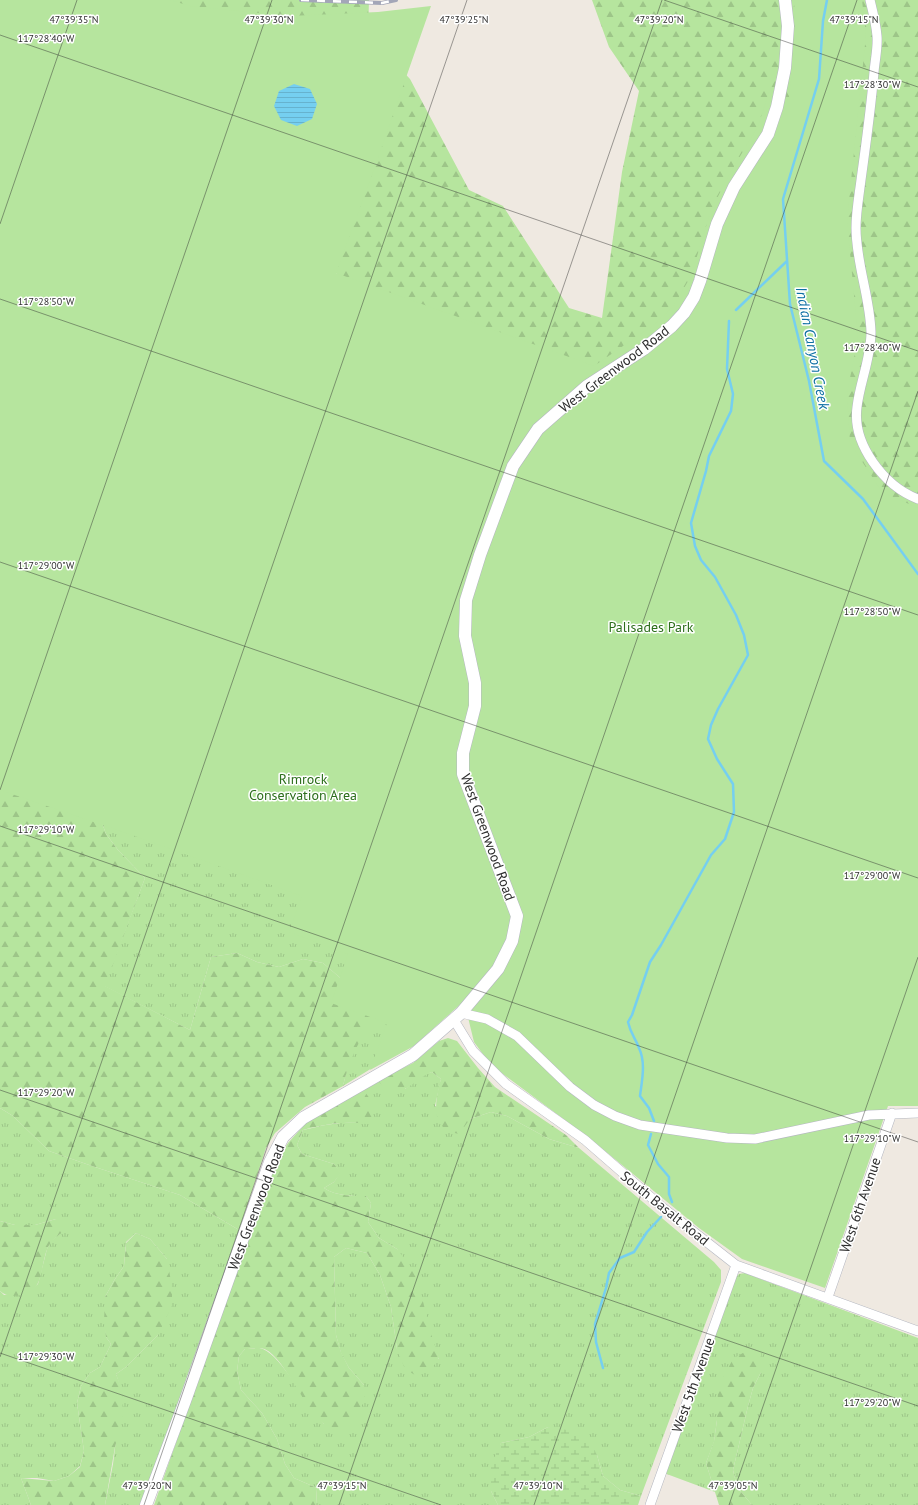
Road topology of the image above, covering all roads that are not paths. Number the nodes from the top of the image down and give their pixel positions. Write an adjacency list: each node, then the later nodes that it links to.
1 (785, 0): 4 (street, West Greenwood Road)
2 (870, 0): 3 (street)
3 (918, 499)
4 (458, 1016): 6 (street); 7 (street, South Basalt Road); 10 (street, West Greenwood Road)
5 (918, 1112): 6 (street)
6 (892, 1113): 8 (street, West 6th Avenue)
7 (736, 1265): 8 (street, South Basalt Road); 11 (street, West 5th Avenue)
8 (828, 1297): 9 (street, South Basalt Road)
9 (918, 1331)
10 (146, 1505)
11 (650, 1505)

